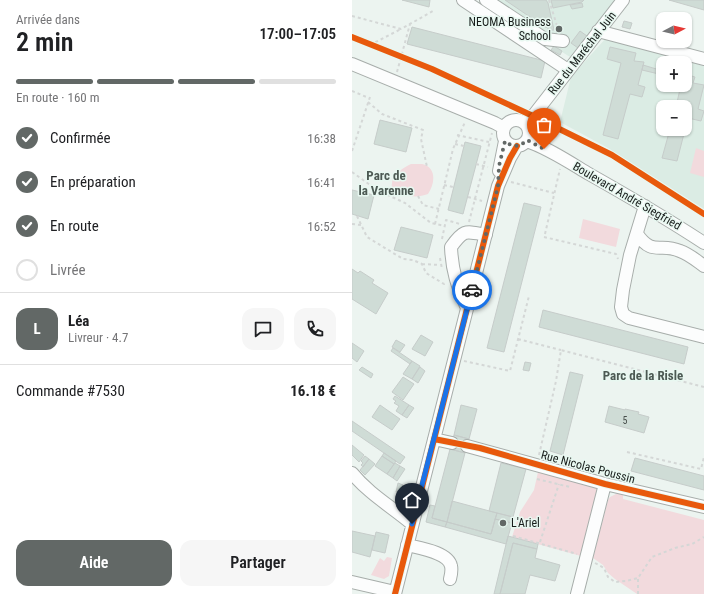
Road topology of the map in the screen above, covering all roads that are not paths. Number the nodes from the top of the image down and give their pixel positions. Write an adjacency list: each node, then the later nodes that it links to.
1 (463, 0): 8 (street)
2 (486, 0): 5 (street)
3 (623, 0): 4 (street, Rue du Maréchal Juin)
4 (598, 31): 6 (street); 8 (street, Rue du Maréchal Juin)
5 (563, 42)
6 (699, 58)
7 (352, 64): 10 (street)
8 (568, 70): 9 (street, Rue du Maréchal Juin)
9 (524, 123): 10 (street); 12 (street)
10 (499, 125): 11 (street)
11 (505, 141): 12 (street); 13 (street)
12 (522, 143): 13 (street); 14 (street, Boulevard André Siegfried)
13 (499, 182): 16 (street)
14 (645, 206): 15 (street); 17 (street, Boulevard André Siegfried)
15 (637, 234): 18 (street); 20 (street)
16 (486, 235): 19 (street); 19 (street)
17 (704, 243)
18 (704, 266)
19 (467, 308): 21 (street)
20 (704, 337)
21 (434, 439): 22 (street); 27 (street)
22 (452, 443)
23 (467, 446): 25 (street, Rue Nicolas Poussin)
24 (352, 473): 27 (street)
25 (605, 484): 26 (street, Rue Nicolas Poussin); 32 (street, Rue Nicolas Poussin)
26 (704, 507)
27 (412, 524): 28 (street)
28 (407, 545): 29 (street); 31 (street)
29 (450, 579)
30 (352, 582): 31 (street)
31 (395, 594)
32 (577, 594)

